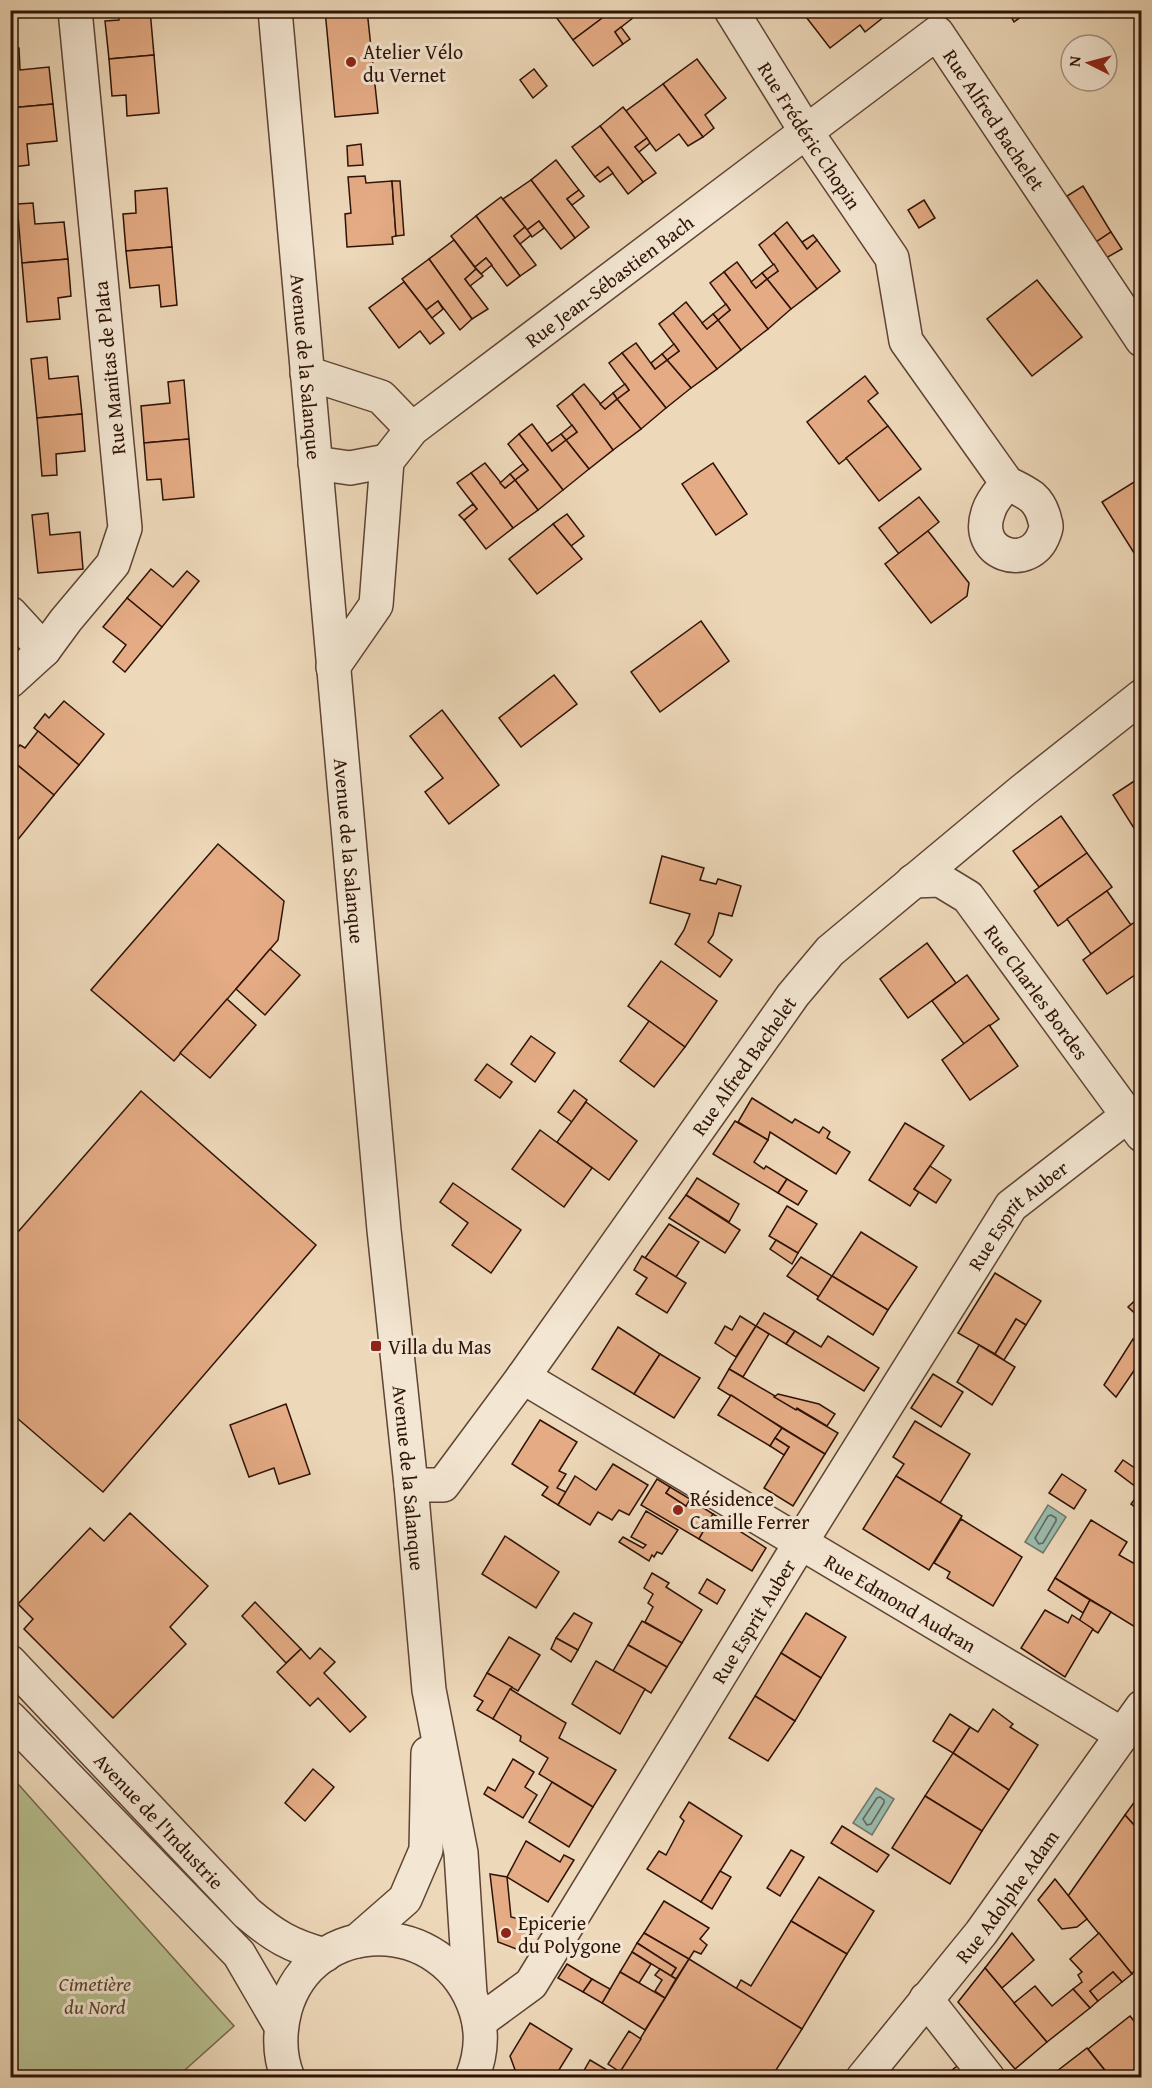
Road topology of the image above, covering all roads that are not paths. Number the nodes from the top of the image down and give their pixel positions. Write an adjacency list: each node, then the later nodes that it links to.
1 (75, 10): 12 (street, Rue Manitas de Plata)
2 (275, 10): 6 (street, Avenue de la Salanque)
3 (730, 10): 4 (street, Rue Frédéric Chopin)
4 (807, 133): 5 (street, Rue Alfred Bachelet); 7 (street, Rue Jean-Sébastien Bach); 10 (street, Rue Frédéric Chopin)
5 (1142, 340)
6 (308, 373): 7 (street); 9 (street, Avenue de la Salanque)
7 (412, 429): 8 (street, Rue Jean-Sébastien Bach)
8 (387, 461): 9 (street); 13 (street)
9 (315, 463): 13 (street, Avenue de la Salanque)
10 (1007, 483)
11 (10, 613): 12 (street)
12 (44, 650): 14 (street, Rue Manitas de Plata)
13 (333, 667): 19 (street, Avenue de la Salanque)
14 (10, 681)
15 (1142, 696): 16 (street, Rue Alfred Bachelet)
16 (913, 881): 17 (street, Rue Charles Bordes); 18 (street, Rue Alfred Bachelet)
17 (1134, 1126): 20 (street, Rue Esprit Auber)
18 (523, 1377): 19 (street, Rue Alfred Bachelet); 20 (street, Rue Edmond Audran)
19 (411, 1485): 22 (street, Avenue de la Salanque)
20 (801, 1542): 25 (street, Rue Edmond Audran); 29 (street, Rue Esprit Auber)
21 (10, 1662): 27 (street, Avenue de l'Industrie)
22 (429, 1690): 26 (street, Avenue de la Salanque); 29 (street, Avenue de la Salanque)
23 (1142, 1707): 25 (street, Rue Adolphe Adam)
24 (10, 1718): 30 (street, Avenue de l'Industrie)
25 (1123, 1735): 28 (street, Rue Adolphe Adam)
26 (357, 1941): 27 (street); 29 (street)
27 (325, 1955): 30 (street)
28 (926, 1999): 33 (street, Rue Adolphe Adam); 34 (street)
29 (475, 2008): 31 (street, Avenue de la Salanque)
30 (281, 2026): 32 (street)
31 (478, 2073)
32 (284, 2074)
33 (863, 2078)
34 (988, 2078)

